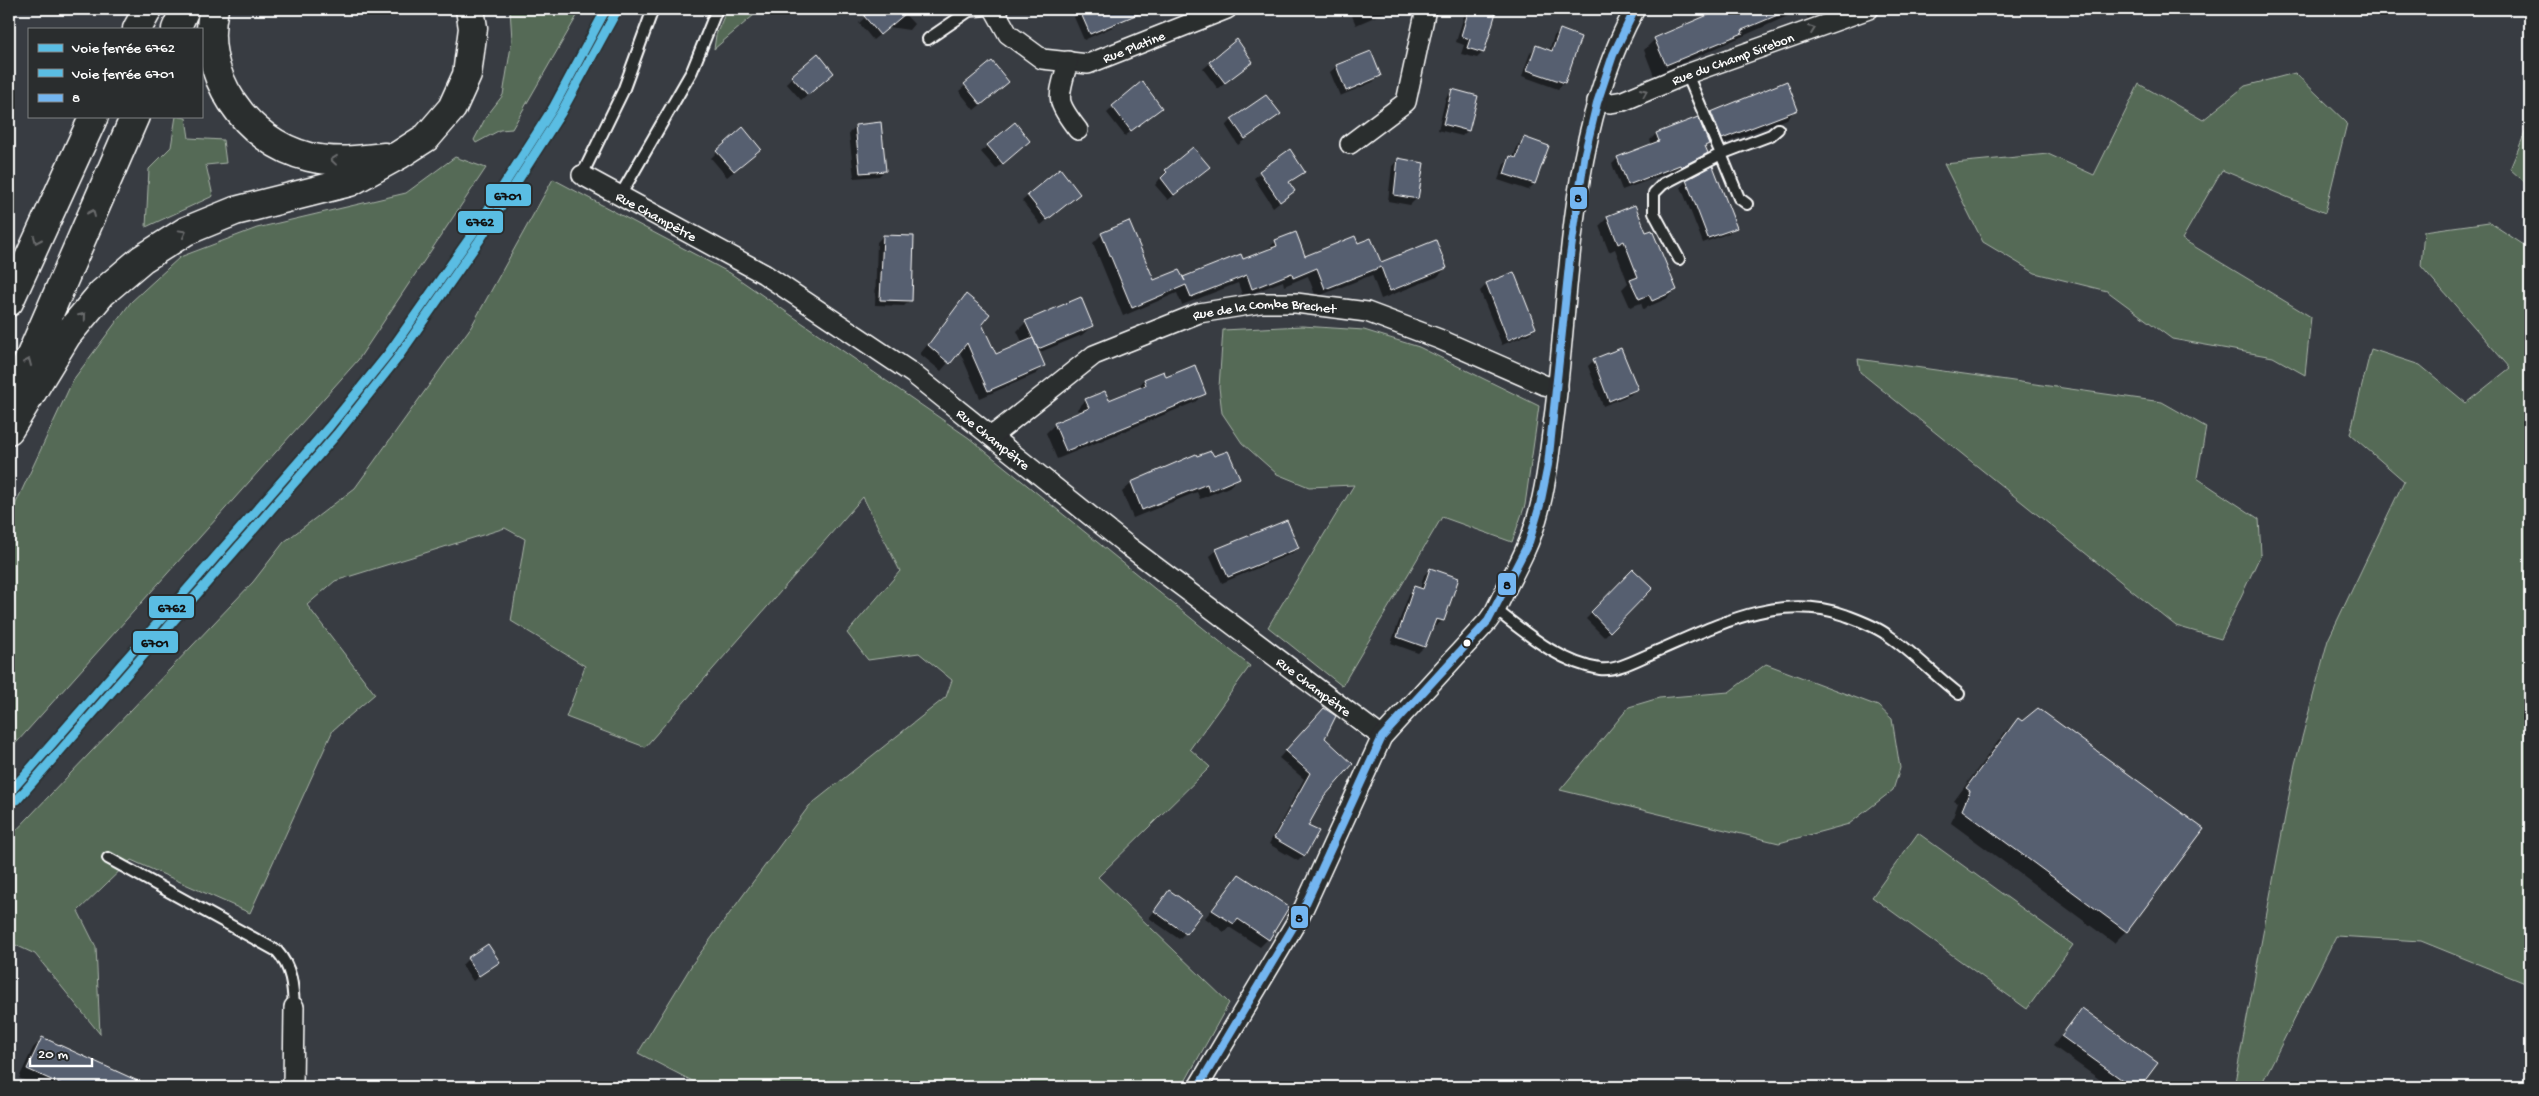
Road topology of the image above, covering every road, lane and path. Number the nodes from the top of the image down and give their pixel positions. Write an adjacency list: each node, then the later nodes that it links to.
1 (148, 9): 12 (highway)
2 (185, 9): 13 (highway)
3 (214, 9): 24 (highway, one-way to 3)
4 (470, 9): 24 (highway)
5 (653, 9): 25 (lane)
6 (717, 9): 26 (lane)
7 (994, 9): 14 (lane); 15 (street, Rue Platine)
8 (1227, 9): 15 (street, Rue Platine)
9 (1426, 9): 22 (street)
10 (1635, 9): 17 (street)
11 (1869, 9): 16 (street, Rue du Champ Sirebon, one-way to 11)
12 (138, 28)
13 (176, 28)
14 (928, 39)
15 (1068, 61): 21 (street)
16 (1687, 74): 17 (street, Rue du Champ Sirebon, one-way to 16); 23 (lane)
17 (1597, 101): 30 (street)
18 (93, 118): 29 (highway, one-way to 29)
19 (134, 118): 31 (highway, one-way to 19)
20 (1778, 129): 23 (lane)
21 (1078, 130)
22 (1350, 144)
23 (1721, 154): 27 (lane); 28 (lane)
24 (399, 155): 32 (highway, one-way to 24)
25 (582, 175): 26 (street, Rue Champêtre)
26 (620, 196): 33 (street, Rue Champêtre)
27 (1748, 204)
28 (1679, 259)
29 (9, 302)
30 (1558, 388): 33 (street, Rue de la Combe Brechet); 34 (street)
31 (9, 407)
32 (9, 430)
33 (992, 436): 36 (street, Rue Champêtre)
34 (1496, 610): 35 (lane); 36 (street)
35 (1959, 694)
36 (1382, 737): 40 (street)
37 (108, 858): 38 (lane)
38 (294, 1007): 39 (street)
39 (293, 1087)
40 (1198, 1087)

